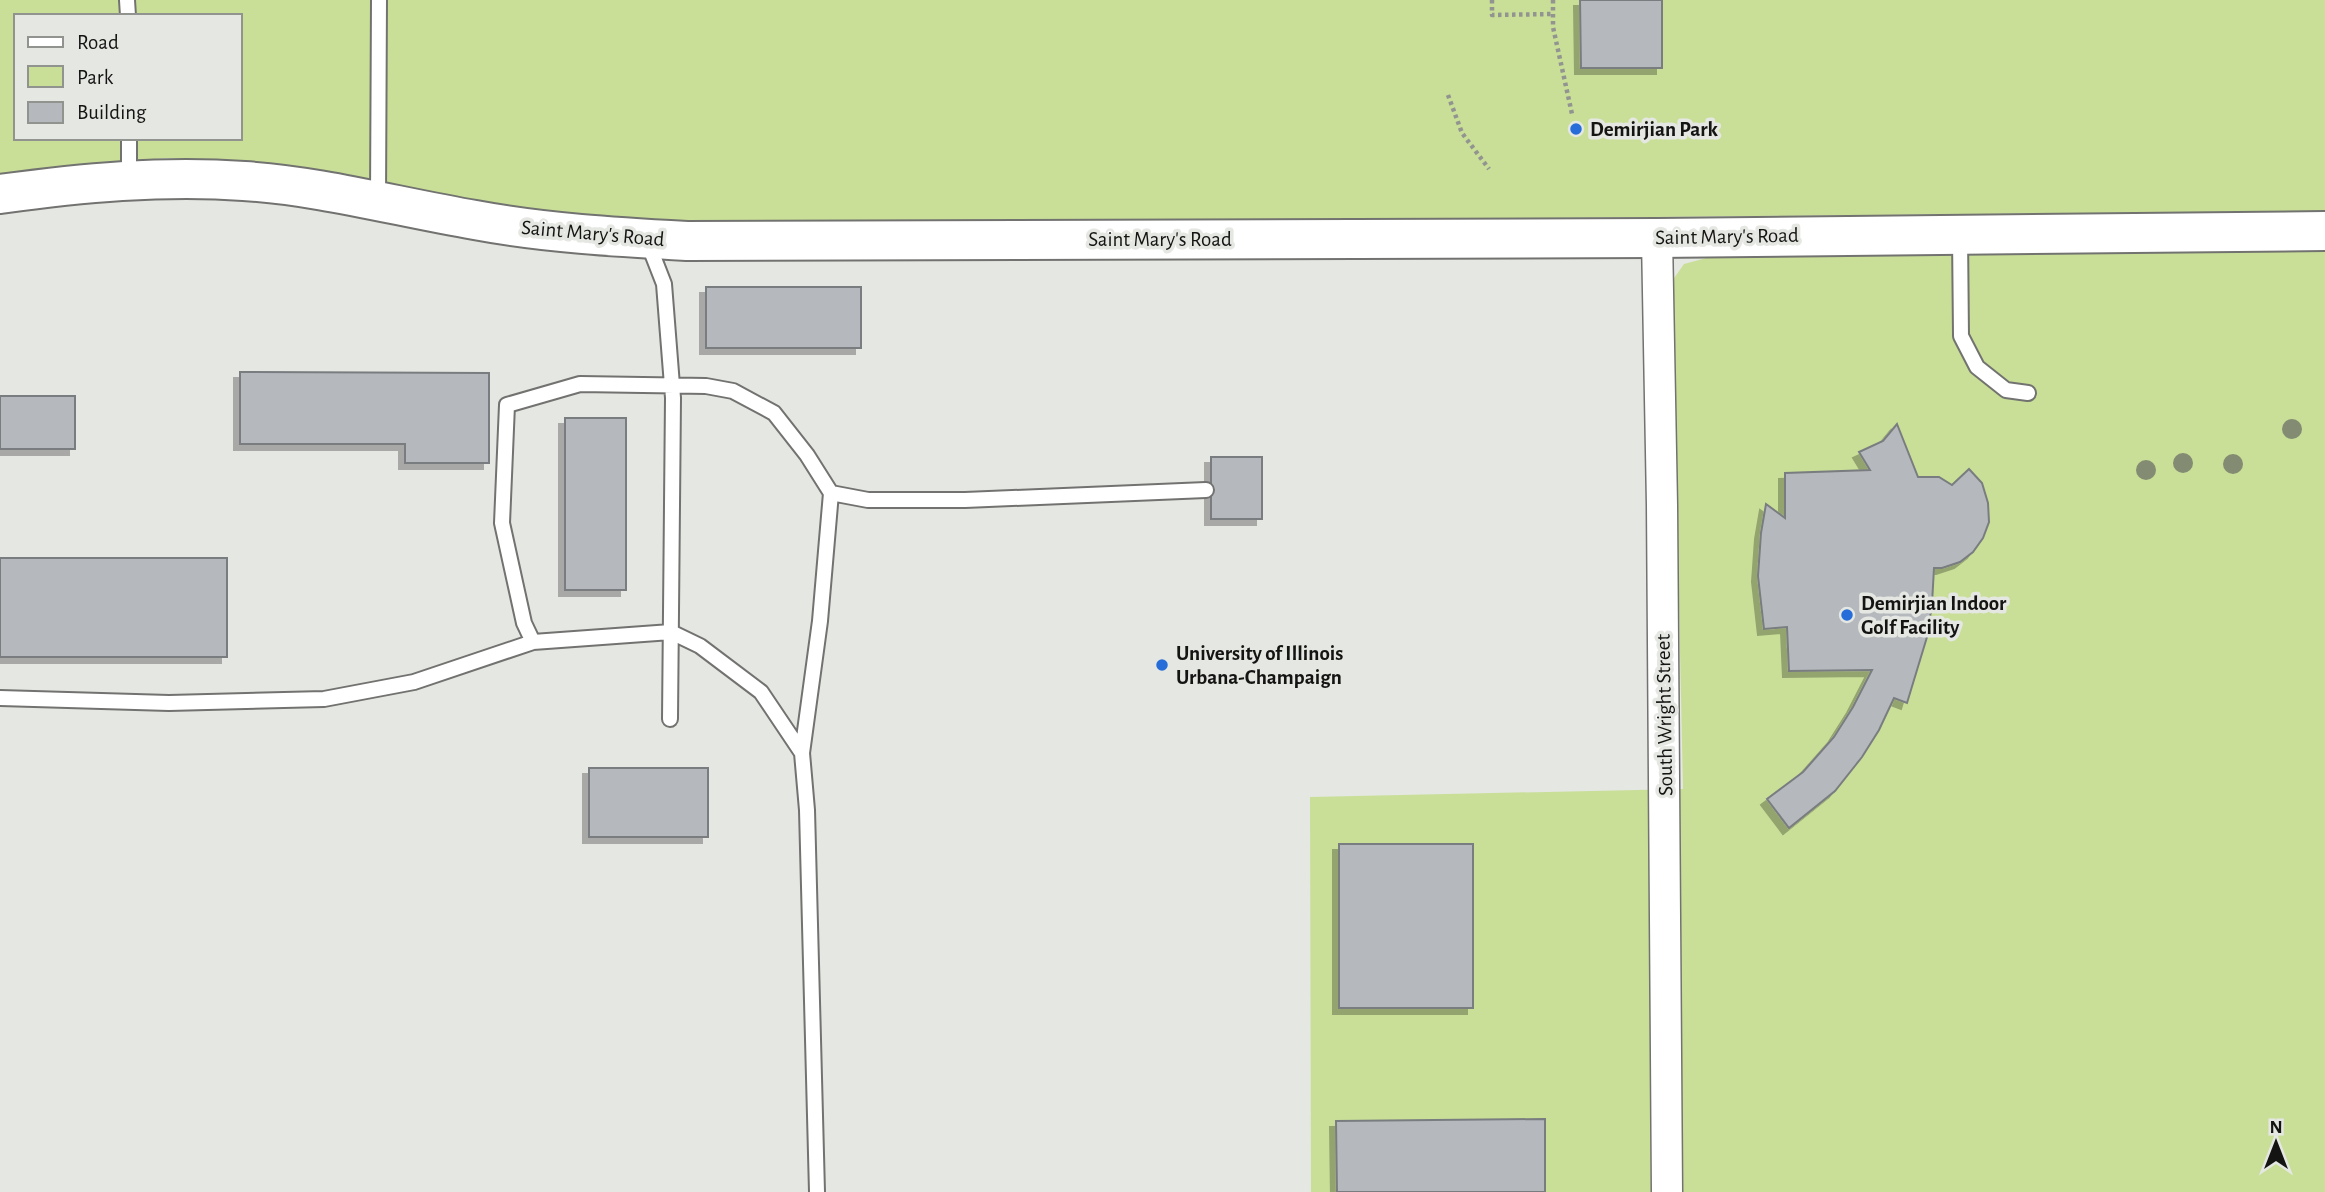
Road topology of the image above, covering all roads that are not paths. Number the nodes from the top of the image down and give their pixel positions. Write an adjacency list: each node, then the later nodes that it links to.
1 (379, 0): 5 (lane)
2 (129, 140): 3 (lane)
3 (129, 181): 4 (street, Saint Mary's Road); 5 (street, Saint Mary's Road)
4 (0, 194)
5 (377, 201): 9 (street, Saint Mary's Road)
6 (2325, 231): 7 (street, Saint Mary's Road)
7 (1960, 233): 8 (street, Saint Mary's Road); 11 (lane)
8 (1657, 237): 9 (street, Saint Mary's Road); 20 (street, South Wright Street)
9 (646, 239): 10 (lane)
10 (672, 386): 13 (lane); 14 (lane); 15 (lane)
11 (2028, 393)
12 (1206, 490): 13 (lane)
13 (831, 493): 18 (lane)
14 (671, 632): 15 (lane); 17 (lane); 18 (lane)
15 (533, 642): 16 (lane)
16 (0, 698)
17 (670, 719)
18 (802, 753): 19 (lane)
19 (817, 1192)
20 (1667, 1192)

